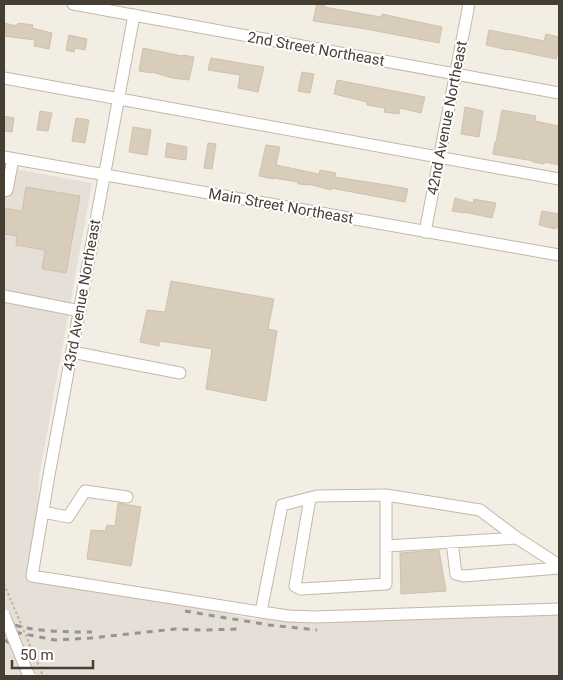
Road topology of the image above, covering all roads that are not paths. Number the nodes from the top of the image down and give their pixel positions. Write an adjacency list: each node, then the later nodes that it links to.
1 (73, 4): 3 (street, 2nd Street Northeast)
2 (469, 4): 4 (street, 42nd Avenue Northeast)
3 (134, 15): 4 (street, 2nd Street Northeast); 7 (street, 43rd Avenue Northeast)
4 (455, 74): 6 (street, 2nd Street Northeast); 8 (street, 42nd Avenue Northeast)
5 (4, 78): 7 (street)
6 (559, 93)
7 (119, 99): 8 (street); 10 (street, 43rd Avenue Northeast)
8 (439, 157): 11 (street); 13 (street, 42nd Avenue Northeast)
9 (9, 158): 10 (street, Main Street Northeast); 12 (street)
10 (104, 175): 13 (street, Main Street Northeast); 16 (street, 43rd Avenue Northeast)
11 (559, 179)
12 (4, 191)
13 (425, 232): 14 (street, Main Street Northeast)
14 (559, 255)
15 (4, 296): 16 (street)
16 (80, 311): 17 (street, 43rd Avenue Northeast)
17 (72, 352): 18 (street); 22 (street, 43rd Avenue Northeast)
18 (180, 373)
19 (386, 495): 21 (street); 23 (street); 25 (street)
20 (127, 497): 22 (street)
21 (310, 498): 25 (street); 28 (street)
22 (43, 512): 28 (street, 43rd Avenue Northeast)
23 (517, 538): 24 (street); 26 (street)
24 (452, 542): 25 (street); 26 (street)
25 (386, 546)
26 (559, 567)
27 (559, 609): 28 (street)
28 (261, 612)
29 (4, 615): 30 (street, bridge)
30 (29, 676)

